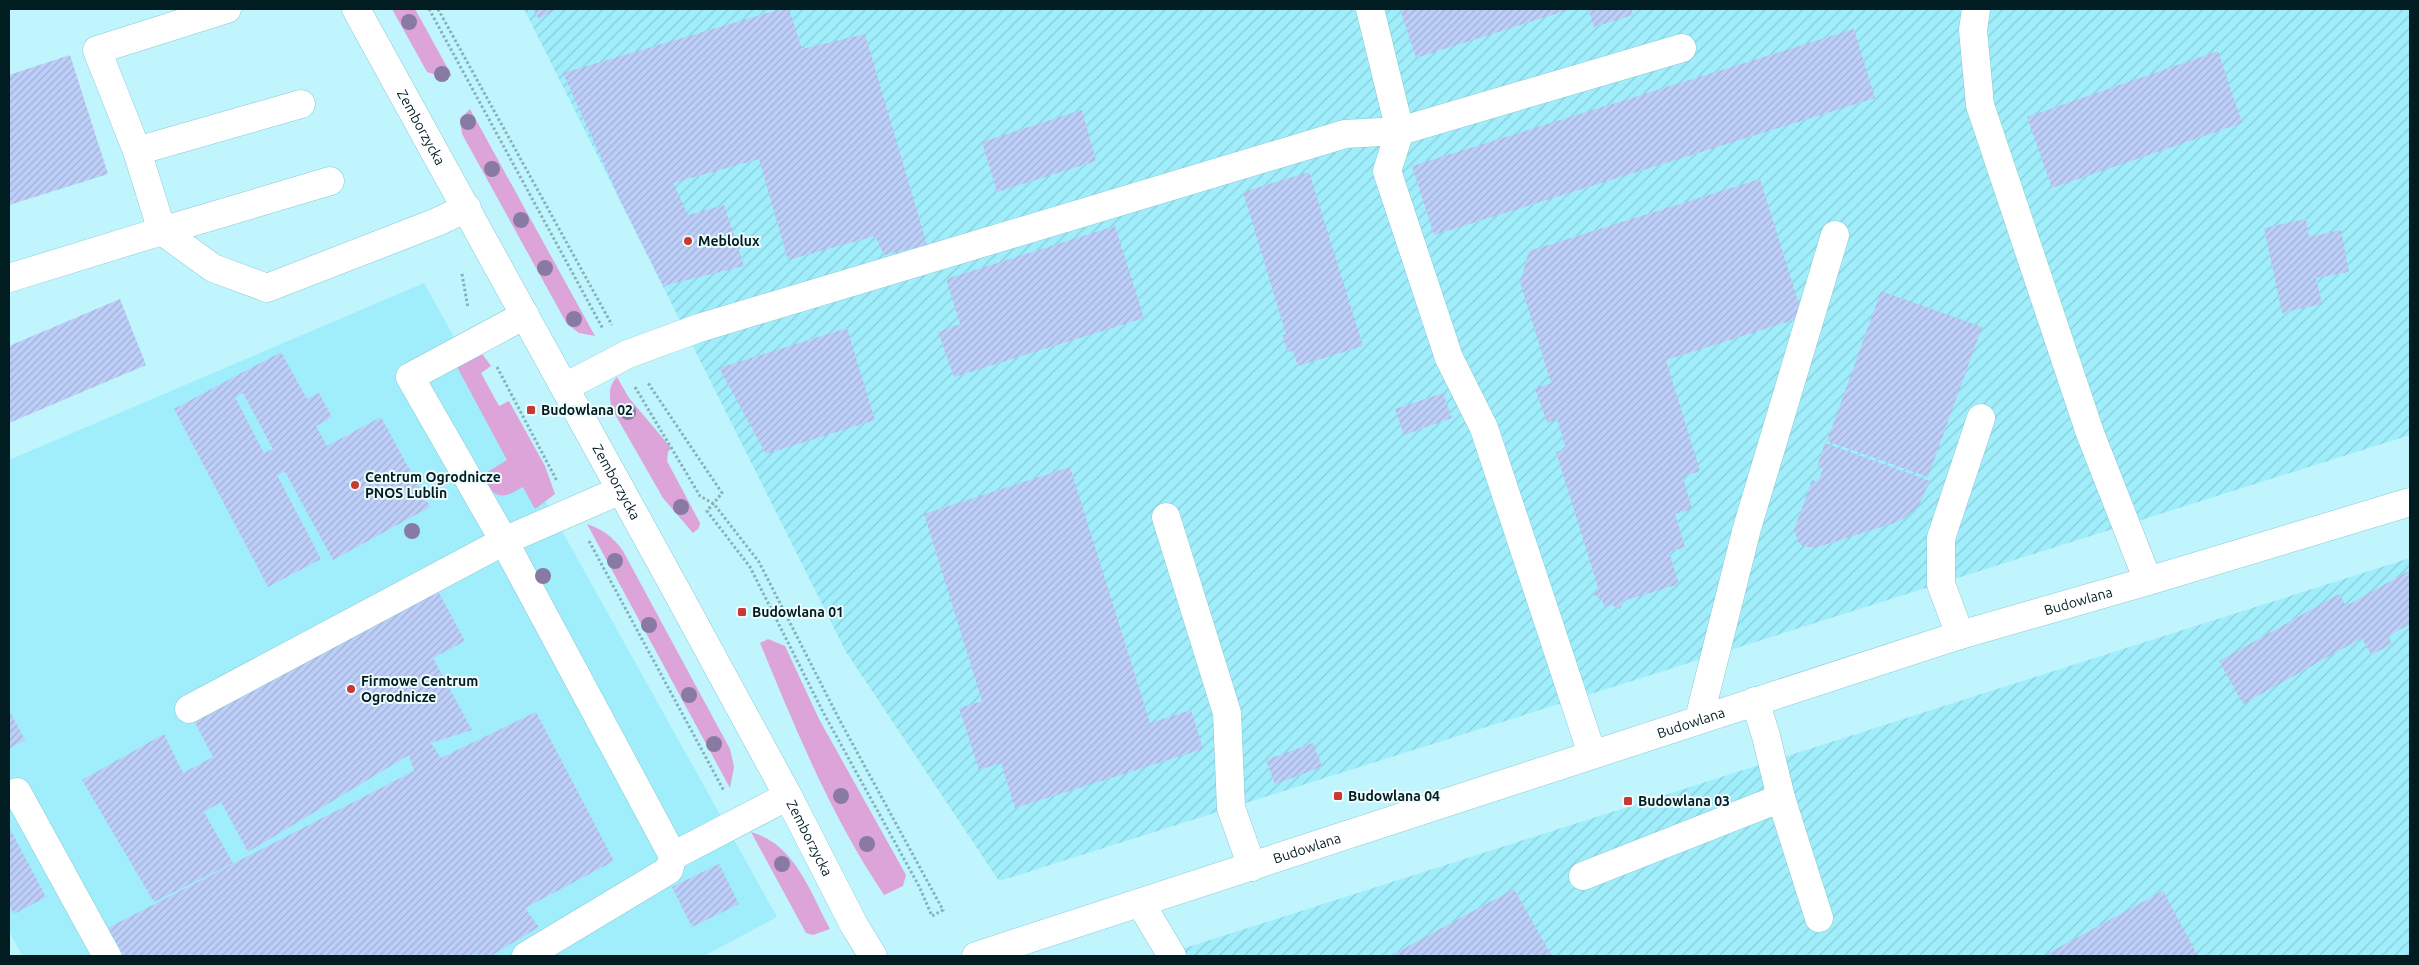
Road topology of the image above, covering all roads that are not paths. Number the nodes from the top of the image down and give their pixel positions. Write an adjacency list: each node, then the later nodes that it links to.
1 (227, 9): 8 (street)
2 (356, 9): 10 (street, Zemborzycka)
3 (1370, 9): 7 (street)
4 (1976, 9): 21 (street)
5 (1682, 48): 7 (street)
6 (301, 104): 8 (street)
7 (1400, 130): 15 (street); 26 (street)
8 (137, 151): 11 (street)
9 (330, 181): 11 (street)
10 (467, 208): 11 (street); 14 (street, Zemborzycka)
11 (162, 231): 13 (street)
12 (1835, 234): 25 (street)
13 (9, 278)
14 (525, 315): 15 (street, Zemborzycka); 20 (street)
15 (565, 387): 17 (street, Zemborzycka)
16 (1981, 418): 22 (street)
17 (621, 490): 20 (street); 28 (street, Zemborzycka)
18 (2410, 502): 21 (street, Budowlana)
19 (1166, 517): 31 (street)
20 (504, 542): 24 (street); 30 (street)
21 (2148, 581): 22 (street, Budowlana)
22 (1960, 635): 23 (street, Budowlana)
23 (1755, 701): 25 (street, Budowlana); 29 (street)
24 (189, 710)
25 (1699, 719): 26 (street, Budowlana)
26 (1592, 754): 31 (street, Budowlana)
27 (17, 792): 35 (street)
28 (788, 796): 30 (street); 37 (street, Zemborzycka)
29 (1781, 798): 32 (street); 34 (street)
30 (673, 856): 36 (street)
31 (1252, 867): 33 (street, Budowlana)
32 (1583, 876)
33 (1141, 904): 38 (street, Budowlana); 39 (street)
34 (1819, 918)
35 (107, 956)
36 (526, 956)
37 (873, 956)
38 (976, 956)
39 (1172, 956)

